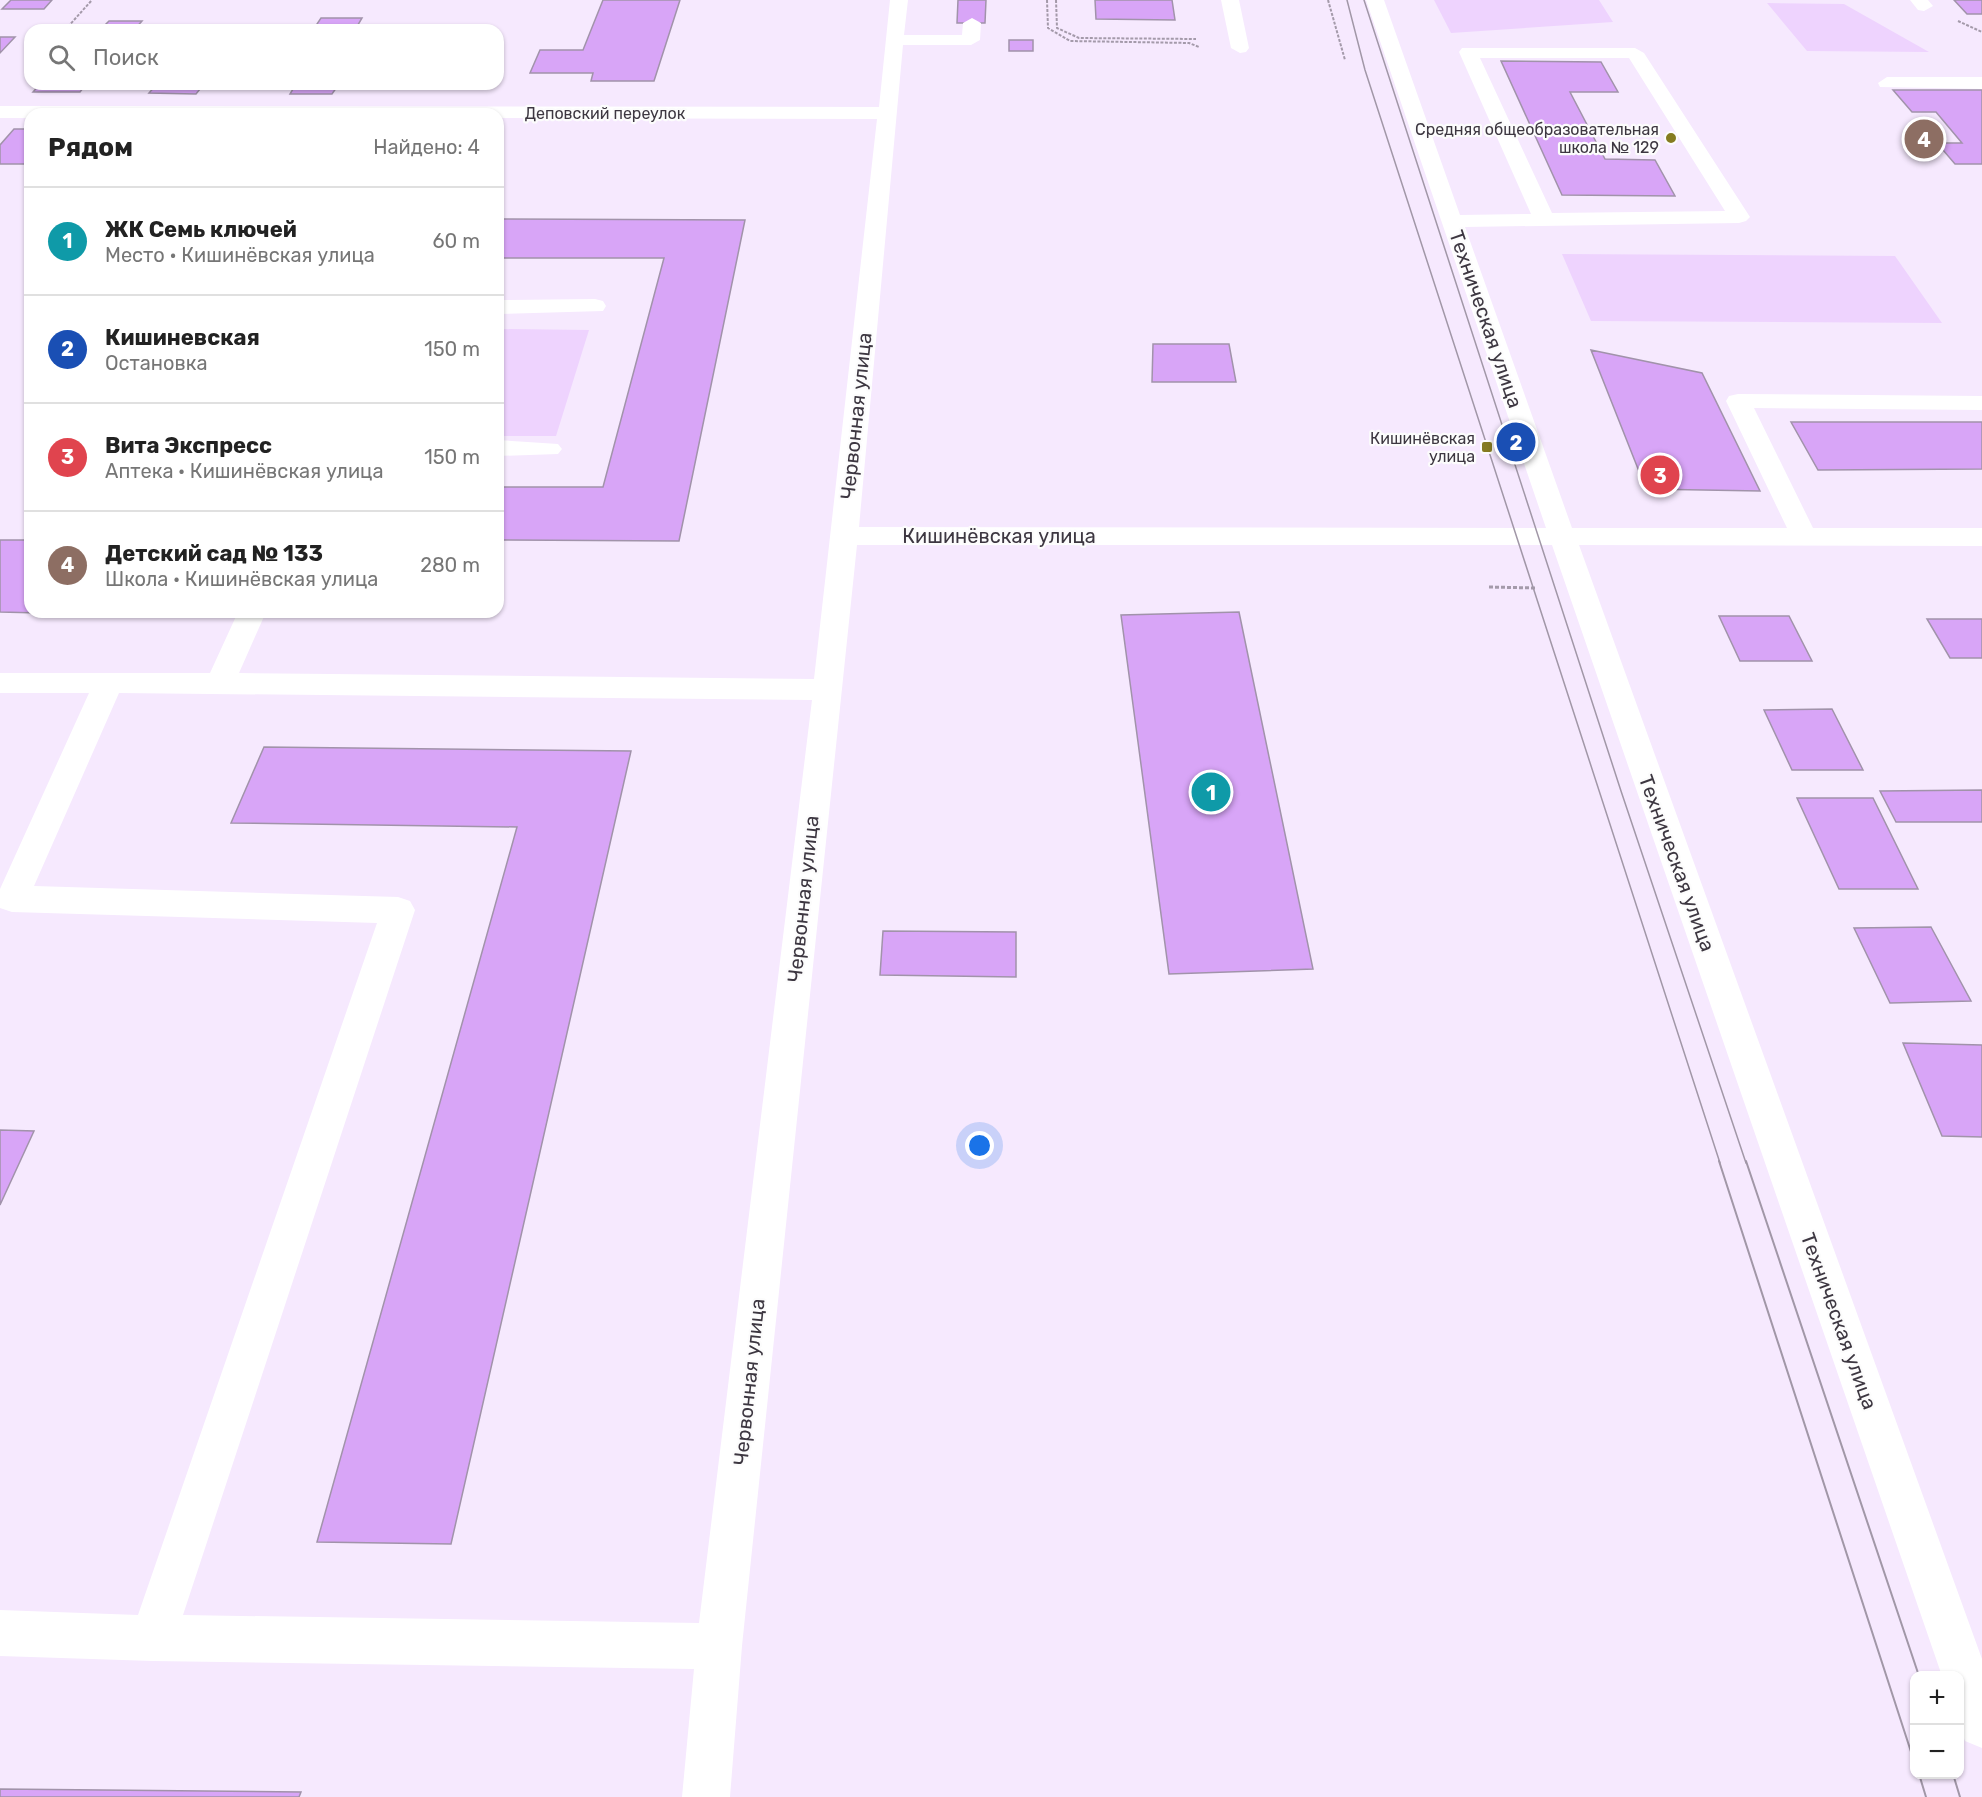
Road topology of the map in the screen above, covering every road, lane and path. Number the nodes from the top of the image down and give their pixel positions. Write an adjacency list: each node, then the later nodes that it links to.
1 (92, 0): 9 (path)
2 (899, 0): 11 (street, Червонная улица)
3 (1047, 0): 13 (path)
4 (1056, 0): 10 (path)
5 (1230, 0): 12 (street)
6 (1328, 0): 14 (path)
7 (1375, 0): 22 (street, Техническая улица)
8 (972, 23): 11 (street)
9 (70, 24)
10 (1201, 39)
11 (894, 40): 20 (street, Червонная улица)
12 (1240, 48)
13 (1202, 52)
14 (1345, 60)
15 (1887, 83): 16 (street)
16 (1982, 83)
17 (0, 112): 18 (street, Деповский переулок)
18 (24, 112)
19 (504, 113): 20 (street, Деповский переулок)
20 (886, 113): 28 (street, Червонная улица)
21 (1544, 219): 21 (street); 22 (street)
22 (1452, 221): 29 (street, Техническая улица)
23 (595, 306): 24 (street)
24 (504, 307)
25 (1982, 403): 30 (street)
26 (504, 448): 27 (street)
27 (549, 449)
28 (845, 536): 29 (street, Кишинёвская улица); 36 (street, Червонная улица)
29 (1562, 536): 30 (street, Кишинёвская улица); 40 (street, Техническая улица)
30 (1804, 536): 31 (street, Кишинёвская улица)
31 (1982, 537)
32 (249, 618): 35 (street)
33 (109, 682): 34 (street); 35 (street); 38 (street)
34 (0, 683)
35 (220, 683): 36 (street)
36 (826, 690): 39 (street, Червонная улица)
37 (0, 1633): 38 (street)
38 (153, 1638): 39 (street)
39 (719, 1646): 41 (street, Червонная улица)
40 (1982, 1724)
41 (706, 1797)

